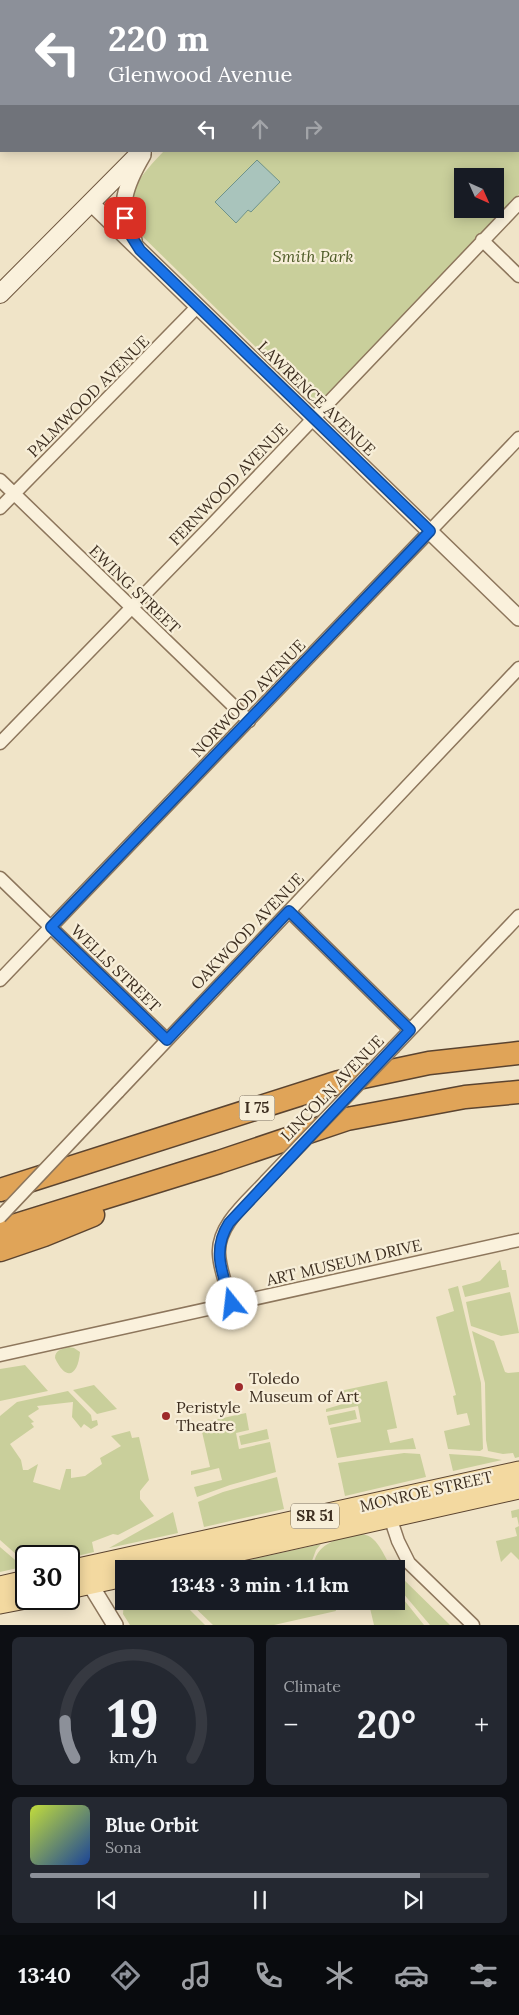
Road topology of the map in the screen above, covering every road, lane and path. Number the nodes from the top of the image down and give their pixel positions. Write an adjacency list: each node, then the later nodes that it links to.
1 (142, 152): 3 (main road)
2 (143, 152): 6 (street)
3 (91, 203): 6 (street, LAWRENCE AVENUE); 8 (main road)
4 (519, 203): 5 (street, FERNWOOD AVENUE)
5 (482, 240): 7 (street); 10 (street, FERNWOOD AVENUE)
6 (140, 250): 9 (street, LAWRENCE AVENUE)
7 (519, 276)
8 (0, 294)
9 (198, 306): 10 (street, LAWRENCE AVENUE); 13 (street, PALMWOOD AVENUE)
10 (313, 418): 15 (street, LAWRENCE AVENUE); 16 (street, FERNWOOD AVENUE)
11 (519, 438): 15 (street, NORWOOD AVENUE)
12 (0, 480): 13 (street, EWING STREET)
13 (14, 494): 14 (street, PALMWOOD AVENUE); 16 (street, EWING STREET)
14 (0, 508)
15 (430, 531): 17 (street, LAWRENCE AVENUE); 19 (street, NORWOOD AVENUE)
16 (132, 608): 19 (street, EWING STREET); 20 (street, FERNWOOD AVENUE)
17 (519, 618)
18 (519, 668): 22 (street, OAKWOOD AVENUE)
19 (249, 721): 24 (street, NORWOOD AVENUE)
20 (0, 742)
21 (0, 878): 24 (street, WELLS STREET)
22 (289, 911): 26 (street); 27 (street, OAKWOOD AVENUE)
23 (519, 916): 26 (street, LINCOLN AVENUE)
24 (51, 927): 25 (street, NORWOOD AVENUE); 27 (street, WELLS STREET)
25 (0, 980)
26 (410, 1030): 36 (street, LINCOLN AVENUE, bridge)
27 (167, 1040): 32 (street, OAKWOOD AVENUE, bridge)
28 (519, 1053): 31 (highway, I 75)
29 (519, 1092): 30 (highway, I 75)
30 (220, 1162): 33 (highway, I 75); 35 (highway)
31 (0, 1190)
32 (0, 1217)
33 (0, 1230)
34 (519, 1240): 36 (street, ART MUSEUM DRIVE)
35 (0, 1250)
36 (232, 1304): 37 (street, ART MUSEUM DRIVE)
37 (0, 1355)
38 (519, 1470): 40 (main road, MONROE STREET / SR 51)
39 (519, 1489): 40 (main road, MONROE STREET / SR 51)
40 (388, 1509): 41 (main road, MONROE STREET / SR 51); 42 (main road, MONROE STREET / SR 51); 52 (street)
41 (195, 1560)
42 (80, 1568)
43 (80, 1575): 46 (street)
44 (115, 1579): 46 (main road)
45 (15, 1583): 47 (main road)
46 (90, 1584): 48 (main road); 51 (street)
47 (0, 1586)
48 (80, 1586)
49 (15, 1601): 50 (main road)
50 (0, 1604)
51 (115, 1625)
52 (473, 1625)

